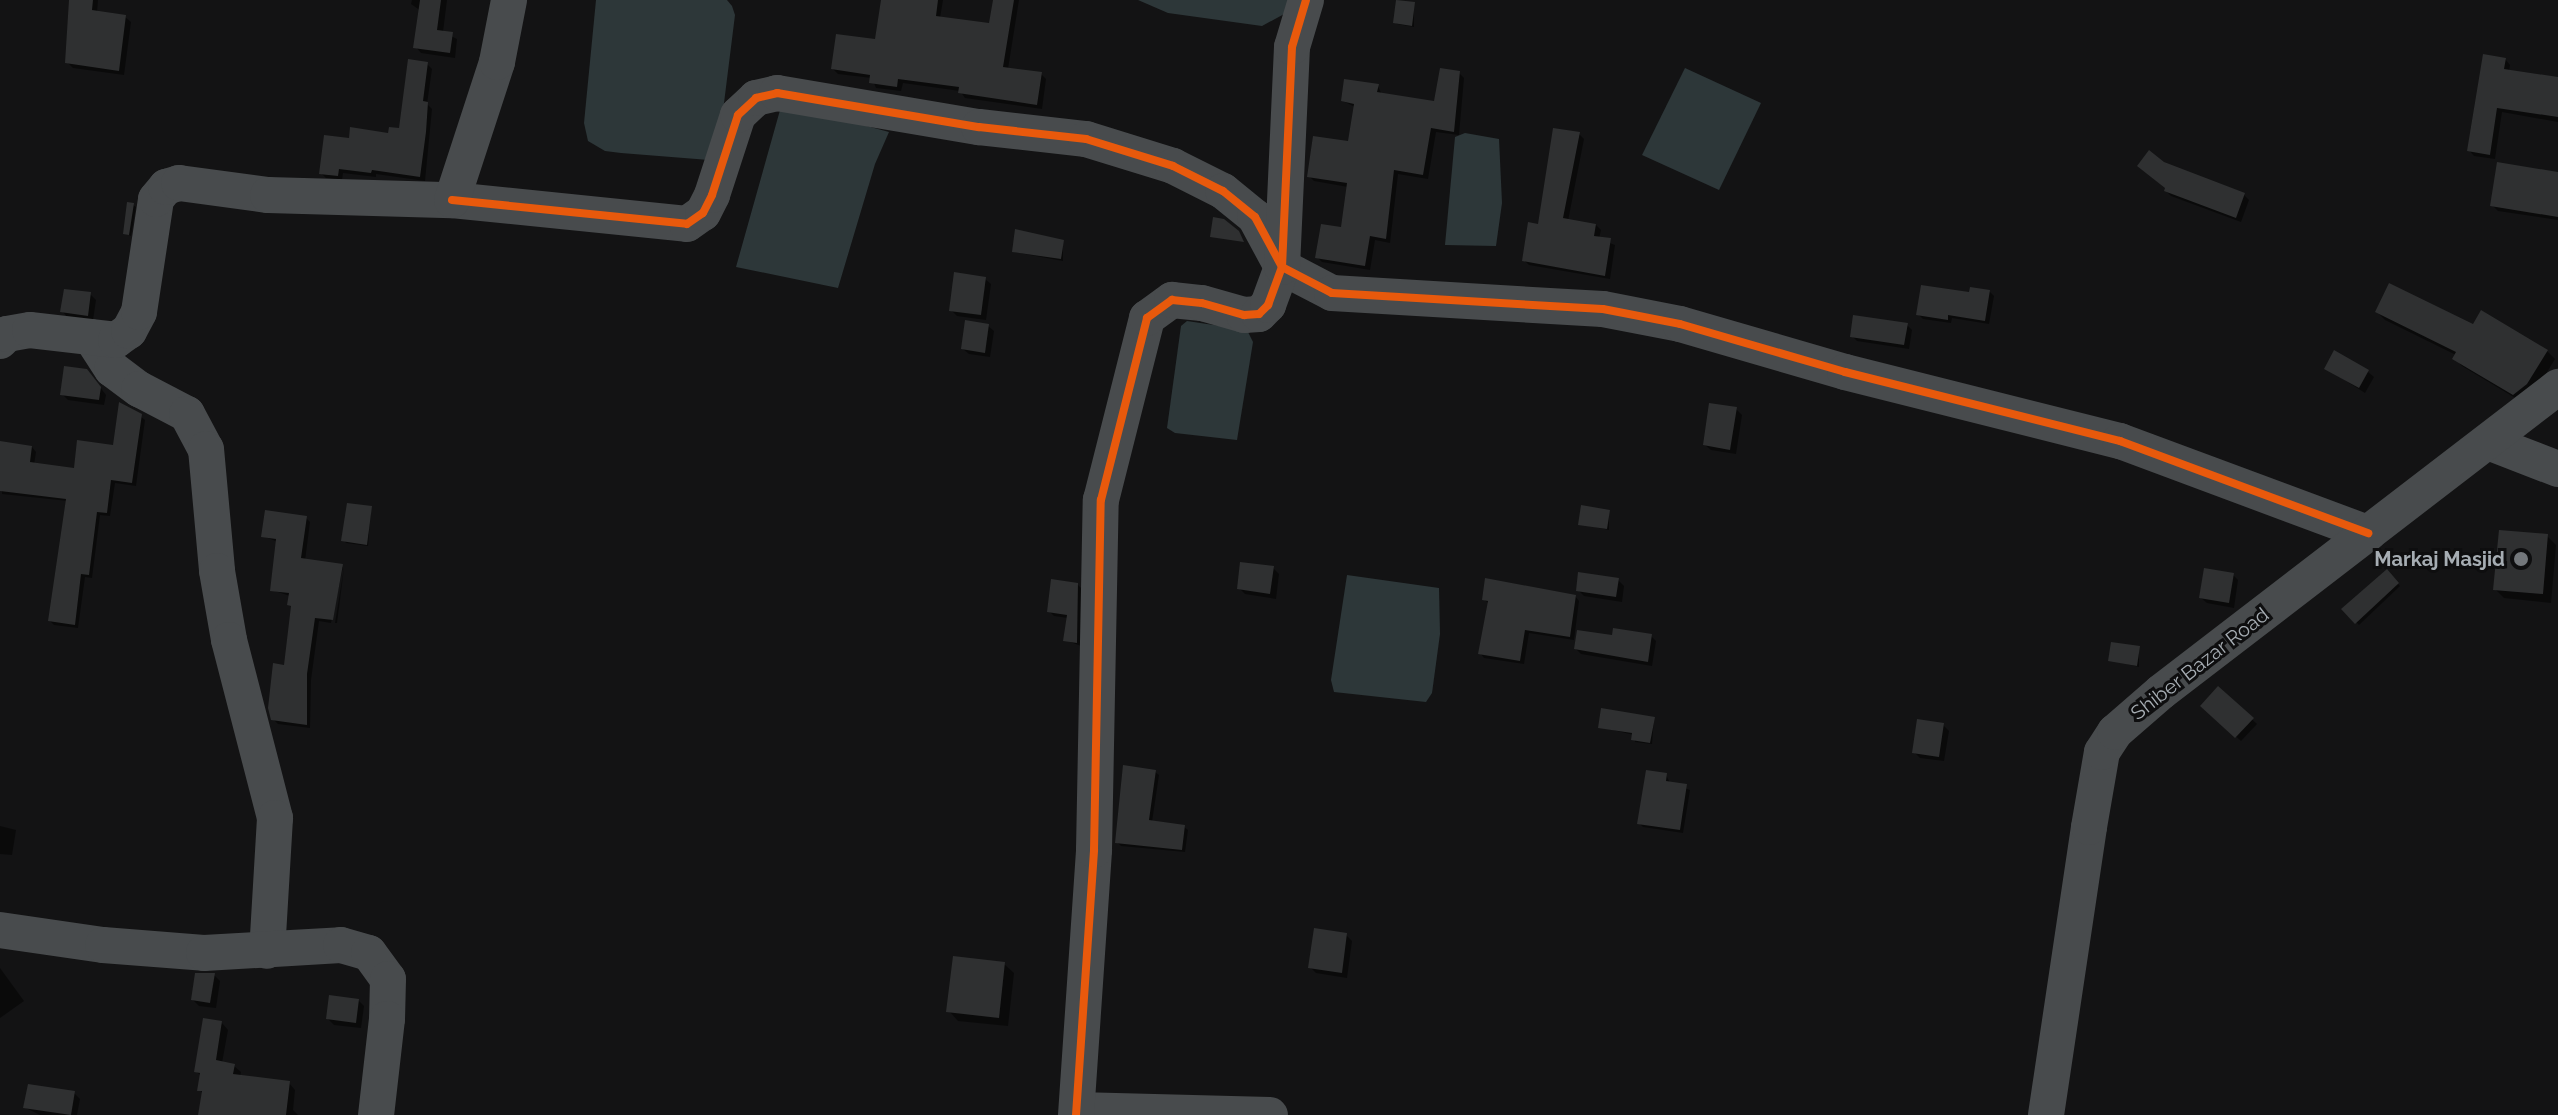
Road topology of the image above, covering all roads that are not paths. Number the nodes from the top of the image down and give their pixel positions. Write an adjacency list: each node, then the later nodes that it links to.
1 (509, 0): 3 (street)
2 (1306, 0): 4 (street)
3 (452, 200): 4 (street); 5 (street)
4 (1282, 267): 10 (street); 13 (street)
5 (91, 337): 6 (street); 12 (street)
6 (0, 341)
7 (2558, 387): 8 (street, Shiber Bazar Road)
8 (2488, 442): 9 (street); 10 (street, Shiber Bazar Road)
9 (2558, 469)
10 (2368, 533): 16 (street, Shiber Bazar Road)
11 (0, 930): 12 (street)
12 (267, 951): 14 (street)
13 (1077, 1112): 15 (street)
14 (376, 1115)
15 (1270, 1115)
16 (2046, 1115)

